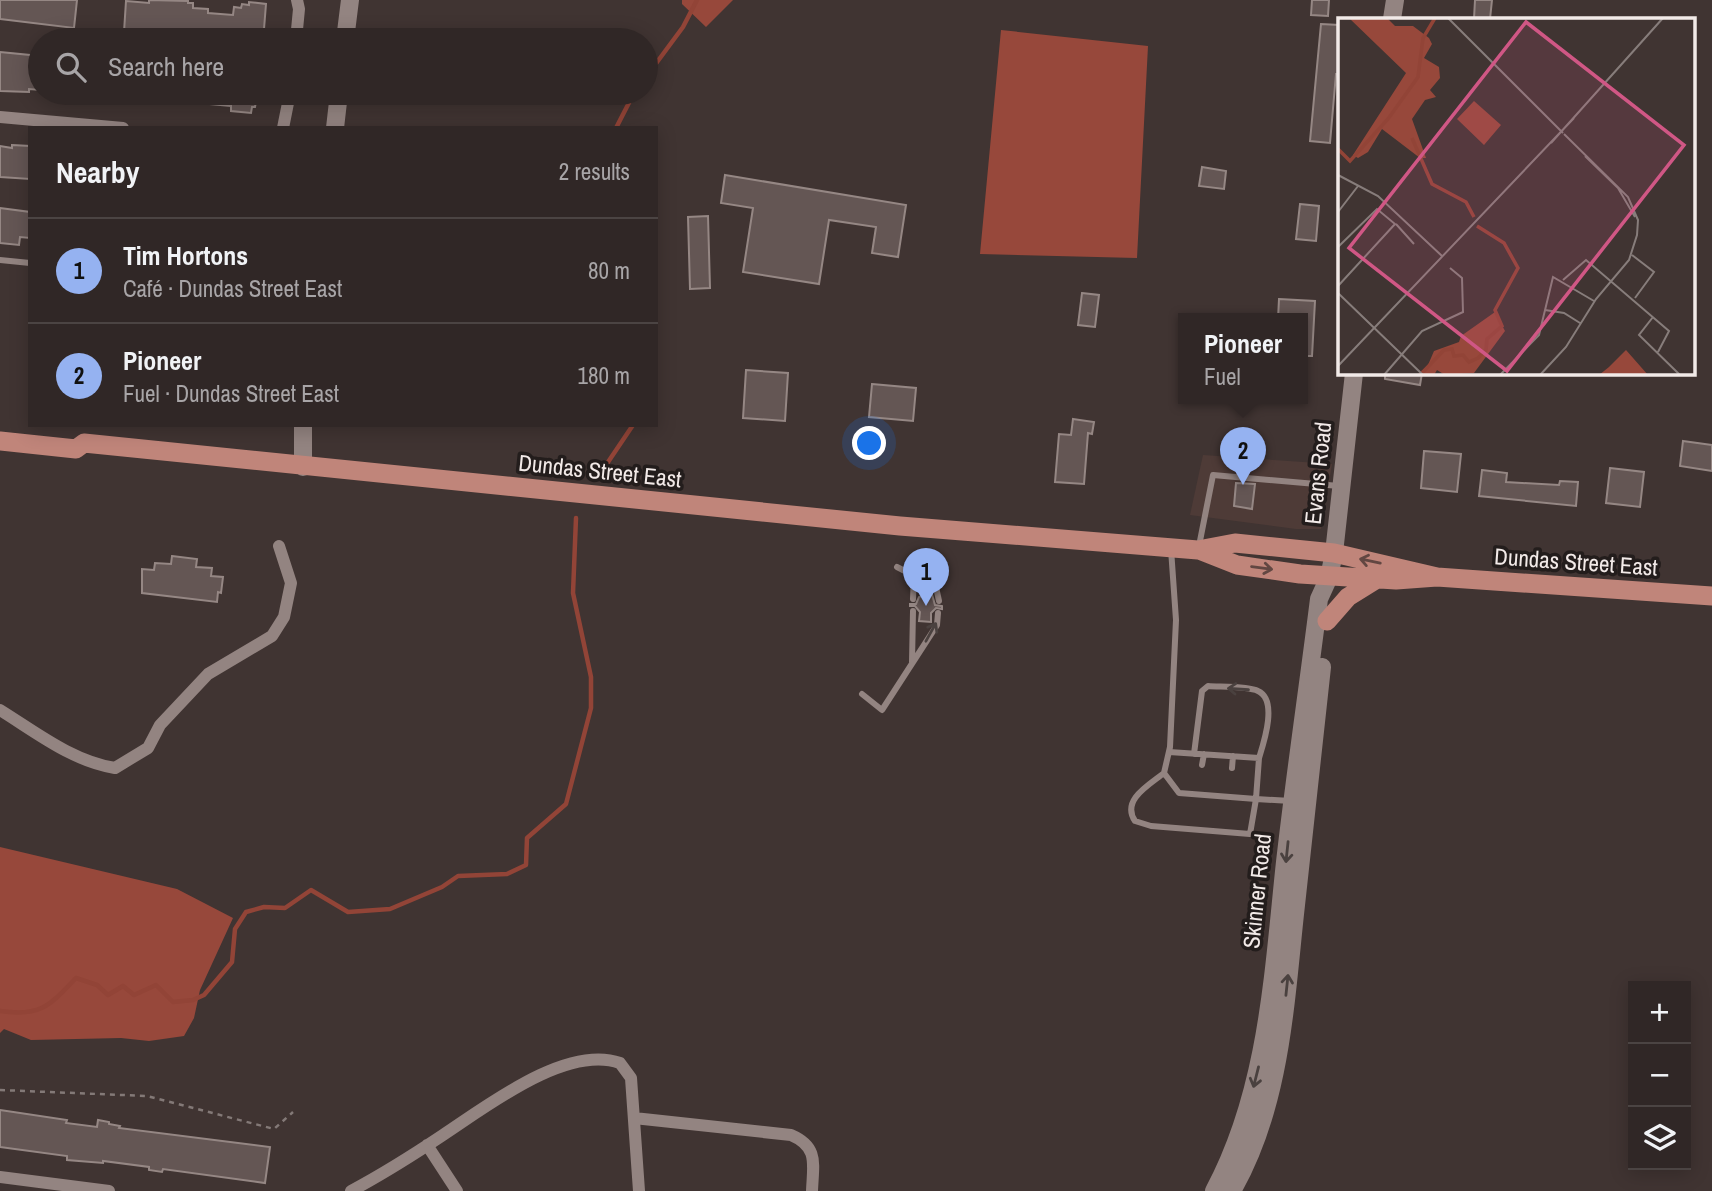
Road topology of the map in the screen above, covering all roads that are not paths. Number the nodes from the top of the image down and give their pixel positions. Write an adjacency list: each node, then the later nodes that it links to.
1 (297, 0): 5 (street)
2 (350, 0): 6 (street)
3 (1395, 0): 4 (street)
4 (1392, 18)
5 (297, 28)
6 (346, 28)
7 (288, 105): 11 (street)
8 (338, 105): 12 (street)
9 (0, 117): 10 (street)
10 (101, 126)
11 (284, 126)
12 (335, 126)
13 (0, 260): 14 (lane)
14 (28, 263)
15 (1354, 374): 19 (street, Evans Road)
16 (303, 427): 18 (street)
17 (0, 440): 18 (main road, Dundas Street East)
18 (303, 467): 21 (main road, Dundas Street East)
19 (1340, 487): 22 (lane); 23 (street, Evans Road)
20 (279, 546): 37 (street)
21 (1171, 548): 22 (main road, Dundas Street East); 38 (lane)
22 (1198, 550): 23 (main road, Dundas Street East); 28 (main road, Dundas Street East, one-way to 28)
23 (1335, 554): 26 (main road, Dundas Street East, one-way to 23); 28 (street, Evans Road)
24 (897, 567): 25 (lane)
25 (914, 576): 30 (lane); 31 (lane)
26 (1437, 577): 27 (main road, Dundas Street East); 29 (main road, Dundas Street East)
27 (1377, 579): 28 (main road, Dundas Street East); 34 (main road)
28 (1326, 584): 34 (street, Skinner Road); 47 (street, Skinner Road)
29 (1712, 596)
30 (914, 599)
31 (939, 601)
32 (913, 611): 35 (lane)
33 (938, 613): 35 (lane, one-way to 33)
34 (1327, 621): 57 (street, Skinner Road, one-way to 34)
35 (912, 664): 36 (lane)
36 (862, 694)
37 (0, 710)
38 (1169, 752): 39 (lane); 45 (lane)
39 (1194, 754): 40 (lane); 42 (lane, one-way to 39)
40 (1204, 754): 41 (lane); 43 (lane)
41 (1233, 756): 42 (lane); 44 (lane)
42 (1259, 758): 46 (lane)
43 (1202, 765)
44 (1231, 768)
45 (1164, 773): 46 (lane); 46 (lane)
46 (1256, 799): 47 (lane)
47 (1292, 801): 56 (street, Skinner Road, one-way to 56)
48 (634, 1118): 49 (street); 54 (street); 55 (street)
49 (427, 1145): 52 (street); 53 (street)
50 (0, 1177): 51 (street)
51 (109, 1191)
52 (351, 1191)
53 (457, 1191)
54 (639, 1191)
55 (812, 1191)
56 (1214, 1191)
57 (1232, 1191)

